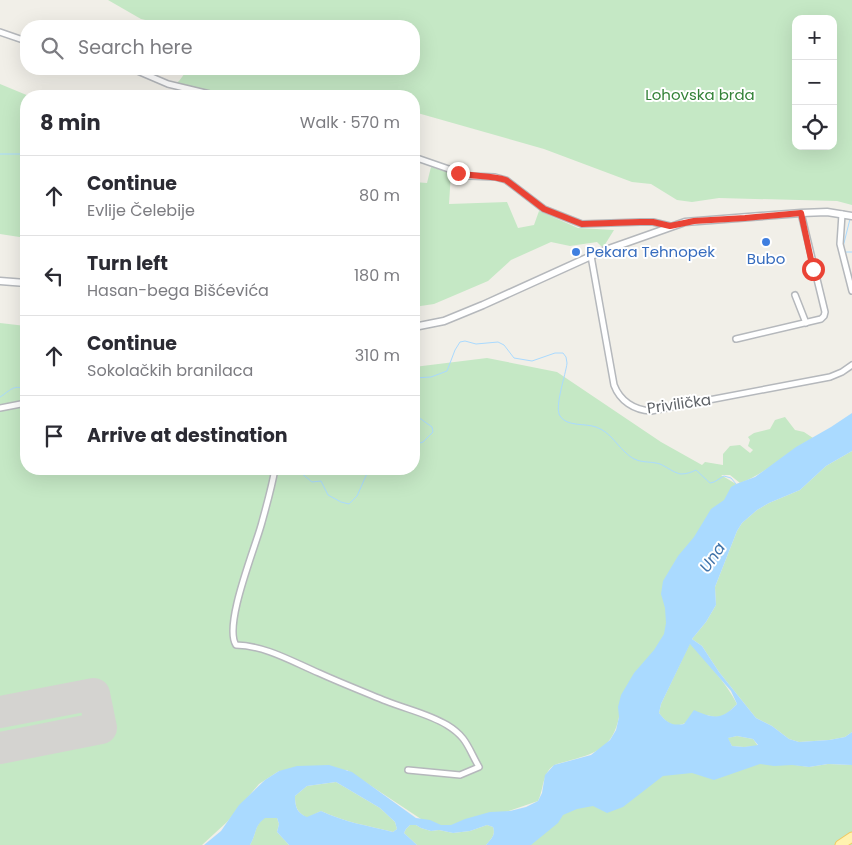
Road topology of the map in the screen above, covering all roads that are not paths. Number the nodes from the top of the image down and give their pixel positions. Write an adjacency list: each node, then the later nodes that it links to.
1 (0, 32): 2 (street)
2 (20, 39)
3 (147, 75): 4 (street)
4 (193, 90)
5 (420, 159): 9 (street)
6 (801, 213): 7 (street); 9 (street); 15 (street)
7 (842, 214): 8 (street); 13 (street)
8 (852, 216)
9 (670, 226): 10 (street)
10 (591, 256): 16 (street); 18 (street, Privilička)
11 (0, 281): 12 (street)
12 (20, 283)
13 (852, 291)
14 (795, 295): 15 (street)
15 (806, 323): 17 (street)
16 (420, 326)
17 (736, 339)
18 (852, 365)
19 (20, 404): 20 (street)
20 (0, 408)
21 (274, 475): 22 (street)
22 (408, 770)
23 (852, 837): 24 (main road)
24 (840, 845)

